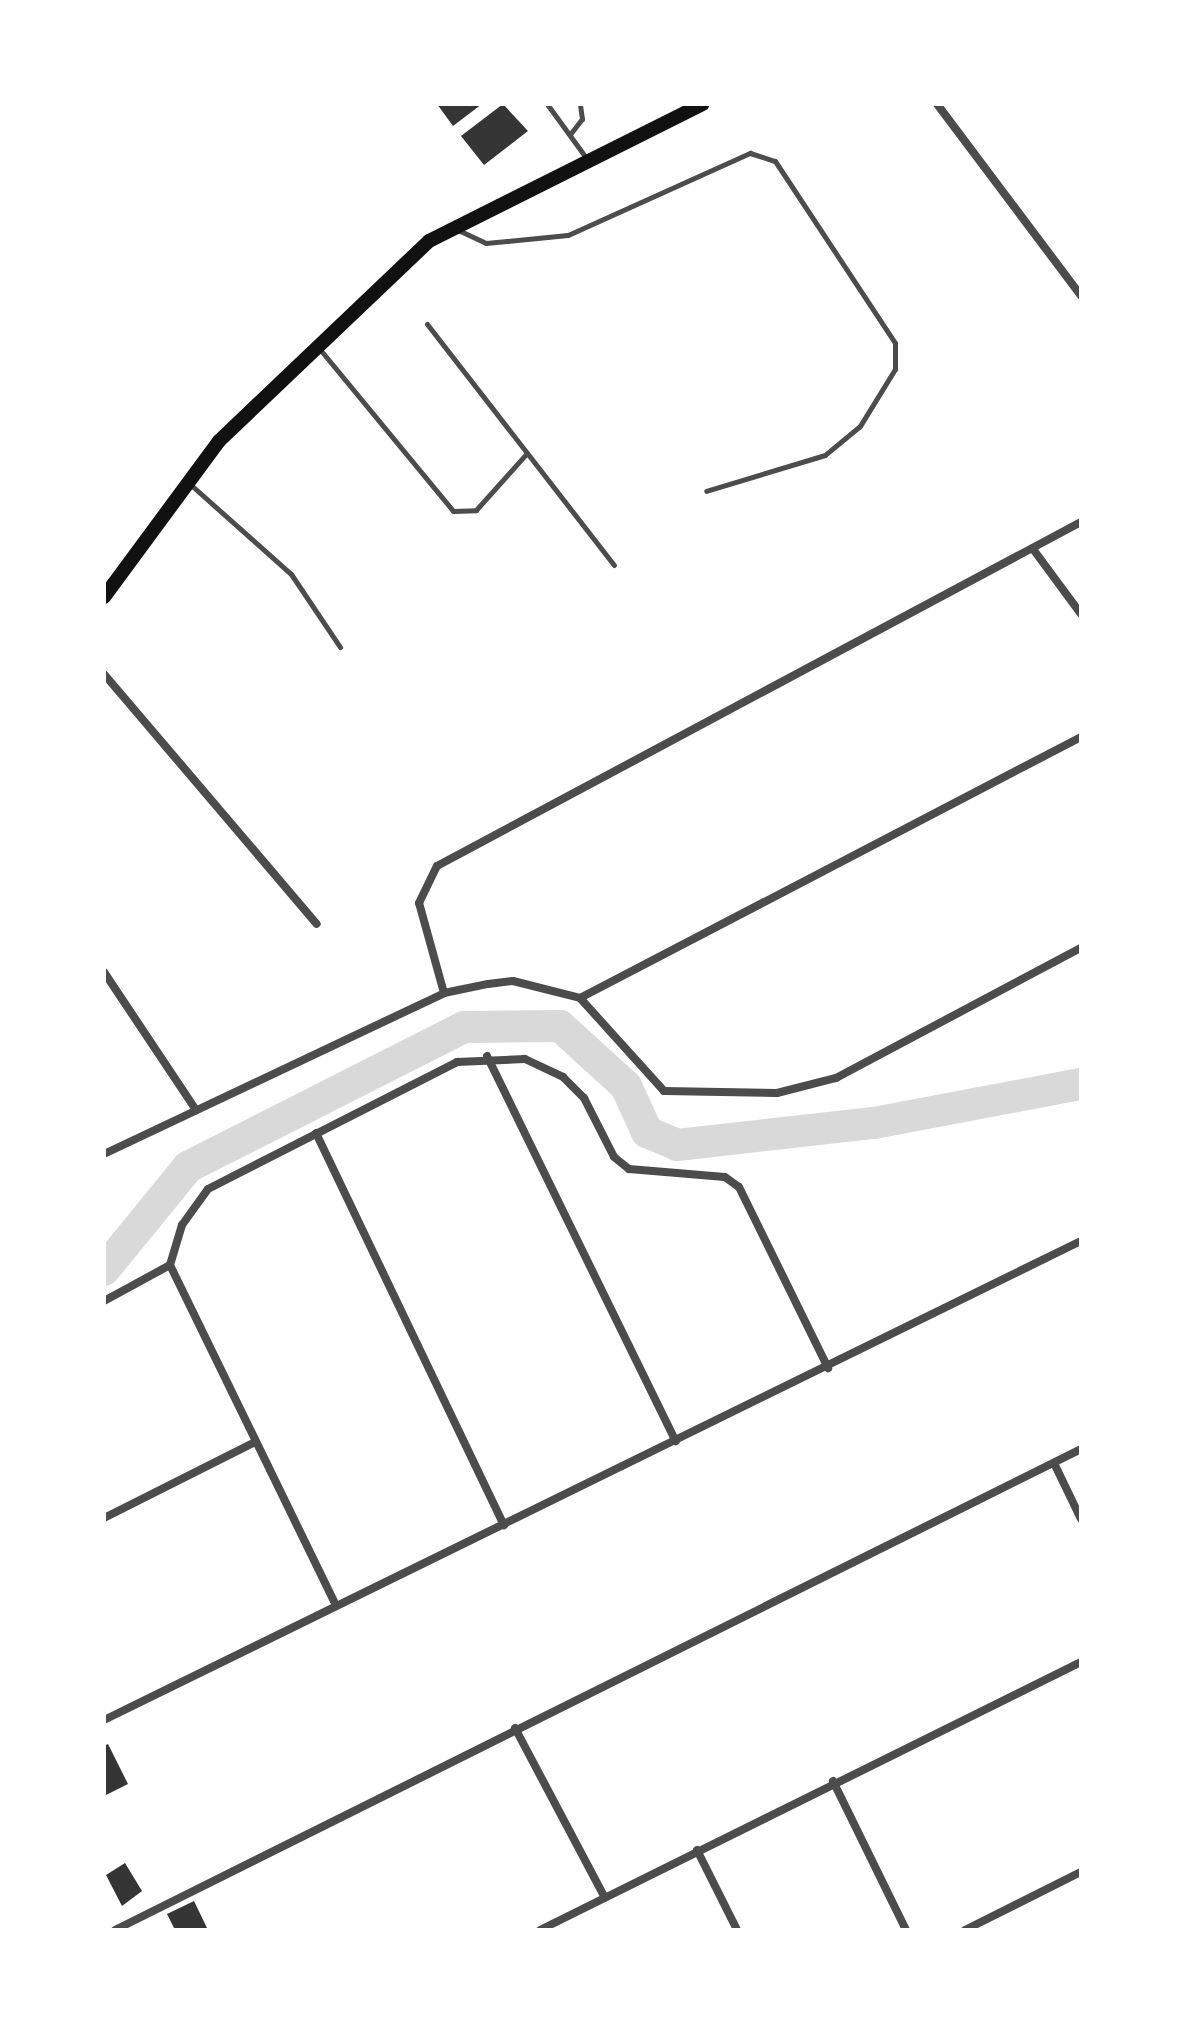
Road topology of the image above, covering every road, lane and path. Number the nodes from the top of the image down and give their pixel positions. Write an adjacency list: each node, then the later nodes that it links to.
1 (547, 104): 5 (lane)
2 (580, 104): 5 (lane)
3 (703, 104): 6 (main road)
4 (937, 104): 8 (street)
5 (571, 133): 6 (lane)
6 (588, 160): 7 (main road)
7 (452, 226): 10 (main road); 13 (lane)
8 (1081, 296)
9 (427, 324): 11 (lane)
10 (318, 347): 11 (lane); 12 (main road)
11 (526, 454): 16 (lane)
12 (184, 479): 17 (main road); 19 (lane)
13 (706, 491)
14 (1081, 522): 15 (street)
15 (1033, 549): 18 (street); 25 (street)
16 (614, 565)
17 (106, 590)
18 (1081, 614)
19 (340, 647)
20 (104, 674): 22 (street)
21 (1081, 737): 26 (street)
22 (317, 924)
23 (1081, 948): 26 (street)
24 (104, 972): 28 (street)
25 (444, 993): 26 (street); 28 (street)
26 (580, 998)
27 (487, 1056): 29 (street); 34 (street); 35 (street)
28 (196, 1110): 30 (street)
29 (316, 1133): 32 (street); 41 (street)
30 (104, 1154)
31 (1081, 1241): 34 (street)
32 (170, 1265): 33 (street); 36 (street)
33 (104, 1301)
34 (828, 1368): 35 (street)
35 (676, 1441): 41 (street)
36 (255, 1442): 39 (street); 42 (street)
37 (1081, 1449): 38 (street)
38 (1054, 1463): 40 (street); 45 (street)
39 (104, 1518)
40 (1081, 1519)
41 (504, 1525): 42 (street)
42 (334, 1601): 44 (street)
43 (1081, 1662): 46 (street)
44 (104, 1720)
45 (515, 1728): 49 (street); 50 (street)
46 (833, 1781): 47 (street); 53 (street)
47 (697, 1850): 49 (street); 52 (street)
48 (1081, 1872): 54 (street)
49 (605, 1898): 51 (street)
50 (115, 1930)
51 (540, 1930)
52 (737, 1930)
53 (906, 1930)
54 (965, 1930)

